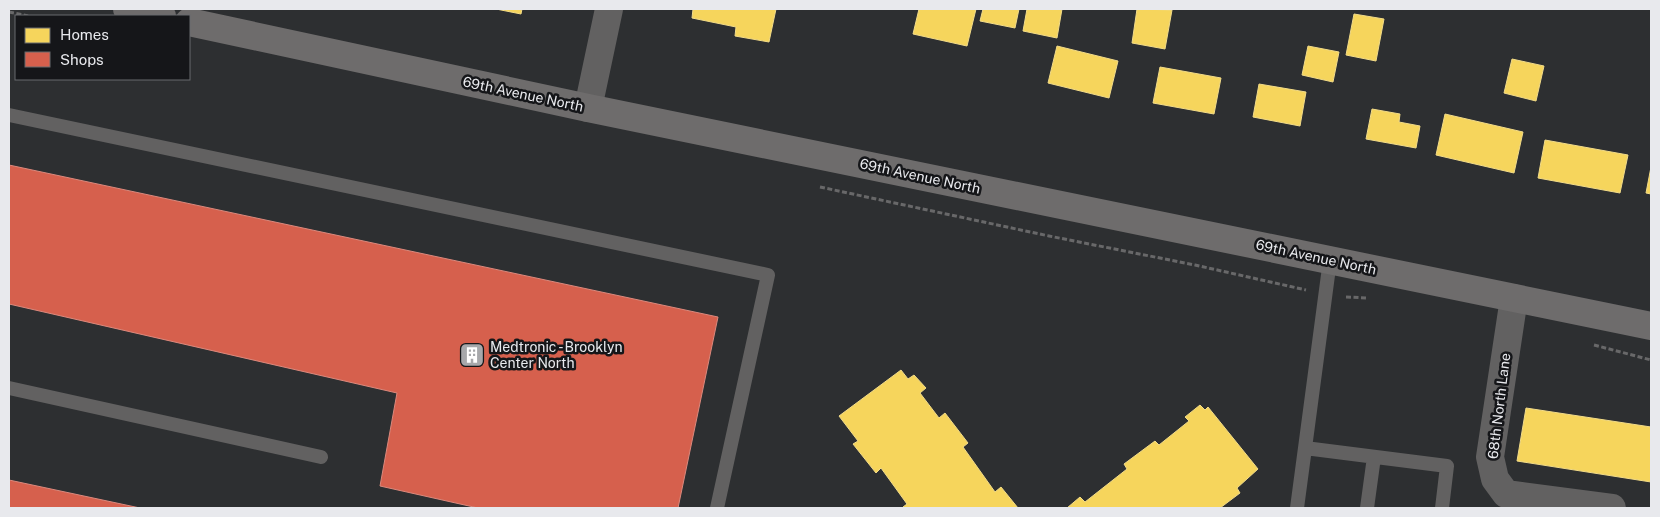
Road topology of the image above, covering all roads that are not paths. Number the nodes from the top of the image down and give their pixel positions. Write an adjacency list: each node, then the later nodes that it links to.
1 (127, 9): 3 (street)
2 (609, 9): 5 (street)
3 (157, 15)
4 (190, 22): 5 (street, 69th Avenue North)
5 (588, 108): 7 (street, 69th Avenue North)
6 (9, 115): 14 (lane)
7 (1330, 260): 8 (street, 69th Avenue North); 11 (lane)
8 (1514, 298): 9 (street, 69th Avenue North); 18 (street, 68th North Lane)
9 (1651, 326)
10 (9, 388): 12 (lane)
11 (1304, 448): 13 (lane); 15 (lane)
12 (321, 457)
13 (1374, 457): 16 (lane); 17 (lane)
14 (717, 508)
15 (1297, 508)
16 (1367, 508)
17 (1442, 508)
18 (1612, 508)

